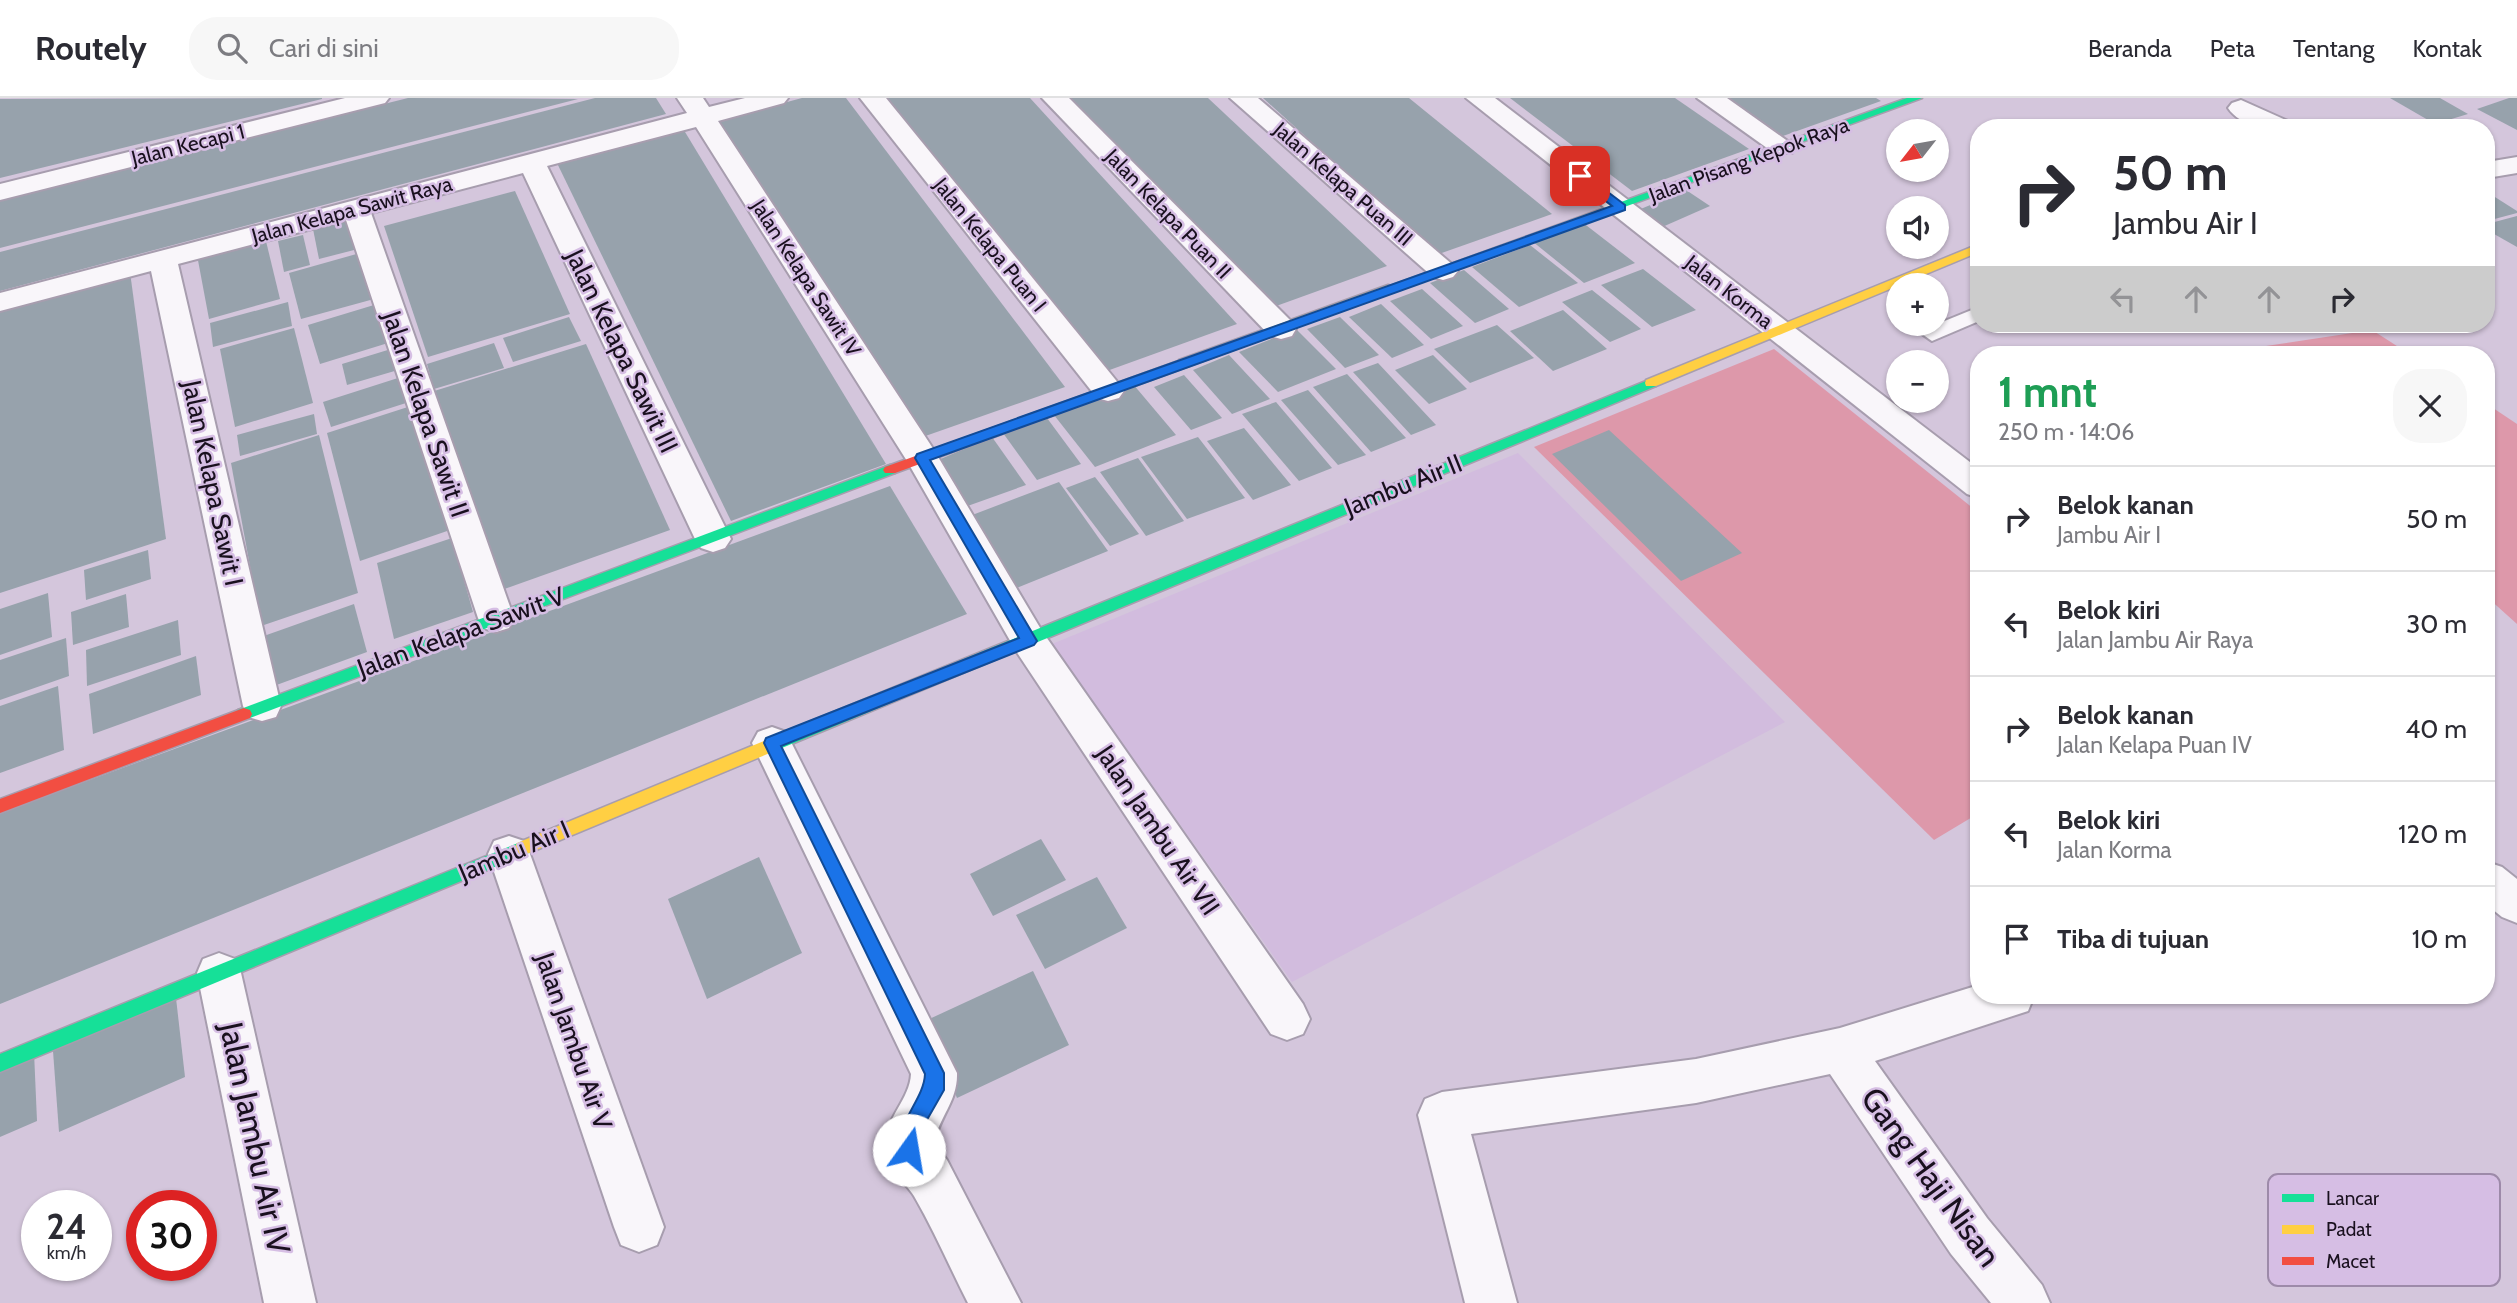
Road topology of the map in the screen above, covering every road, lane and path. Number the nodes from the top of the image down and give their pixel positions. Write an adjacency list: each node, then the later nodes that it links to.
1 (376, 98): 17 (street, Jalan Kecapi 1)
2 (775, 98): 10 (street, Jalan Kelapa Sawit Raya)
3 (873, 98): 28 (street, Jalan Kelapa Puan I)
4 (1055, 98): 26 (street, Jalan Kelapa Puan II)
5 (1243, 98): 22 (street, Jalan Kelapa Puan III)
6 (1479, 98): 18 (street, Jalan Korma)
7 (1710, 98): 13 (street)
8 (1901, 100): 13 (street, Jalan Pisang Kepok Raya)
9 (2241, 103): 11 (street); 12 (street)
10 (696, 108): 14 (street, Jalan Kelapa Sawit Raya); 29 (street, Jalan Kelapa Sawit IV)
11 (2229, 119)
12 (2267, 119)
13 (1783, 147): 18 (street, Jalan Pisang Kepok Raya)
14 (532, 163): 19 (street, Jalan Kelapa Sawit Raya); 31 (street, Jalan Kelapa Sawit III)
15 (2517, 165): 16 (street)
16 (2495, 169)
17 (0, 192)
18 (1620, 207): 22 (street, Jalan Pisang Kepok Raya); 27 (street, Jalan Korma)
19 (356, 209): 21 (street, Jalan Kelapa Sawit Raya); 32 (street, Jalan Kelapa Sawit II)
20 (1970, 251): 27 (street, Jambu Air II)
21 (163, 260): 23 (street, Jalan Kelapa Sawit Raya); 34 (street, Jalan Kelapa Sawit I)
22 (1443, 271): 26 (street, Jalan Pisang Kepok Raya)
23 (0, 302)
24 (1970, 317): 25 (lane)
25 (1949, 326)
26 (1281, 329): 28 (street, Jalan Kelapa Sawit V)
27 (1779, 331): 30 (street, Jalan Korma); 33 (street, Jambu Air II)
28 (1108, 391): 29 (street, Jalan Kelapa Sawit V)
29 (922, 458): 31 (street, Jalan Kelapa Sawit V); 33 (street, Jalan Kelapa Sawit IV)
30 (1970, 479)
31 (713, 539): 32 (street, Jalan Kelapa Sawit V)
32 (496, 618): 34 (street, Jalan Kelapa Sawit V)
33 (1029, 641): 35 (street, Jambu Air I); 42 (street, Jalan Jambu Air VII)
34 (262, 706): 36 (street, Jalan Kelapa Sawit V)
35 (772, 743): 37 (street, Jambu Air I); 47 (street)
36 (0, 806)
37 (509, 854): 40 (street, Jambu Air I); 45 (street, Jalan Jambu Air V)
38 (2495, 886): 39 (street)
39 (2517, 904)
40 (219, 973): 44 (street, Jambu Air I); 46 (street, Jalan Jambu Air IV)
41 (1987, 1004): 43 (street)
42 (1287, 1019)
43 (1840, 1050): 48 (street); 49 (street, Gang Haji Nisan)
44 (0, 1063)
45 (639, 1227)
46 (290, 1303)
47 (995, 1303)
48 (1491, 1303)
49 (2024, 1303)

